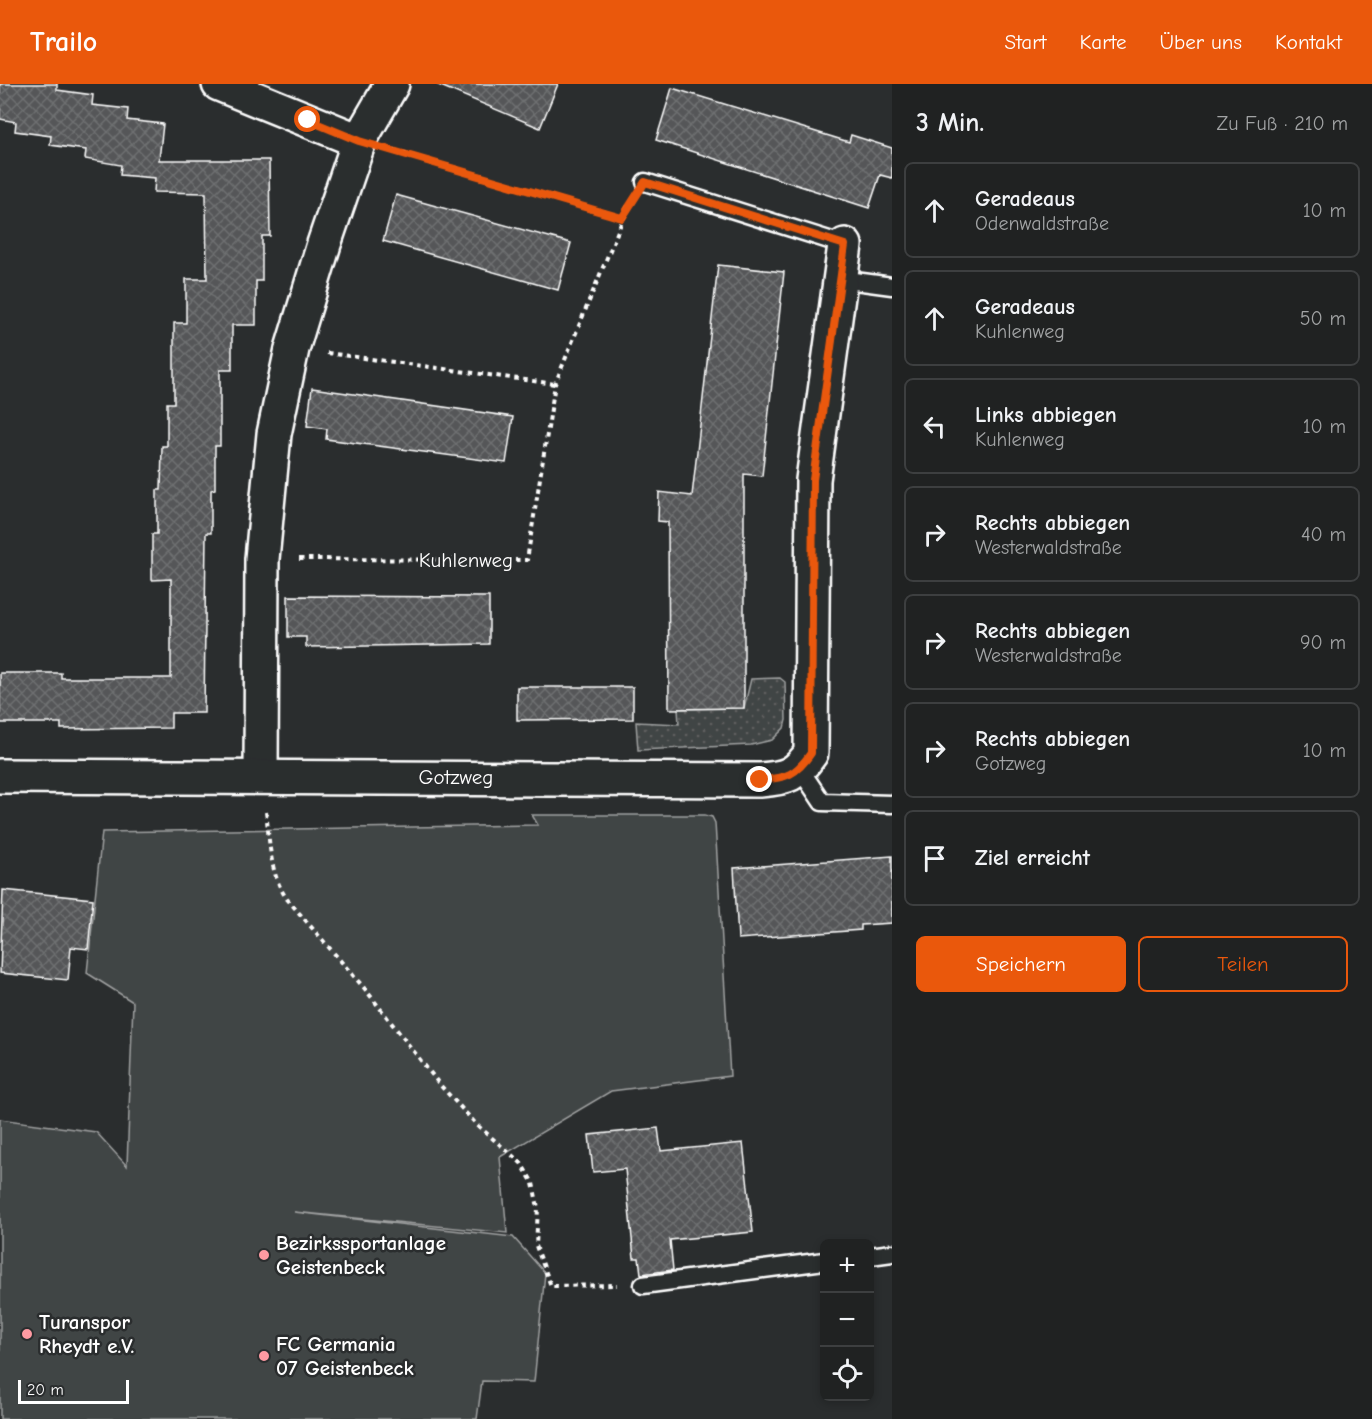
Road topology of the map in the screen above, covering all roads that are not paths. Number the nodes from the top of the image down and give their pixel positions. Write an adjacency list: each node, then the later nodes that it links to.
1 (219, 84): 3 (street)
2 (392, 84): 3 (street)
3 (359, 141): 9 (street)
4 (645, 182): 5 (lane)
5 (845, 245): 6 (street)
6 (840, 279): 7 (lane); 8 (street)
7 (892, 285)
8 (800, 769): 9 (street, Gotzweg); 11 (lane)
9 (261, 775): 10 (street, Gotzweg)
10 (0, 776)
11 (892, 804)
12 (892, 1253): 13 (lane)
13 (874, 1255)
14 (820, 1263): 15 (lane)
15 (643, 1285)

